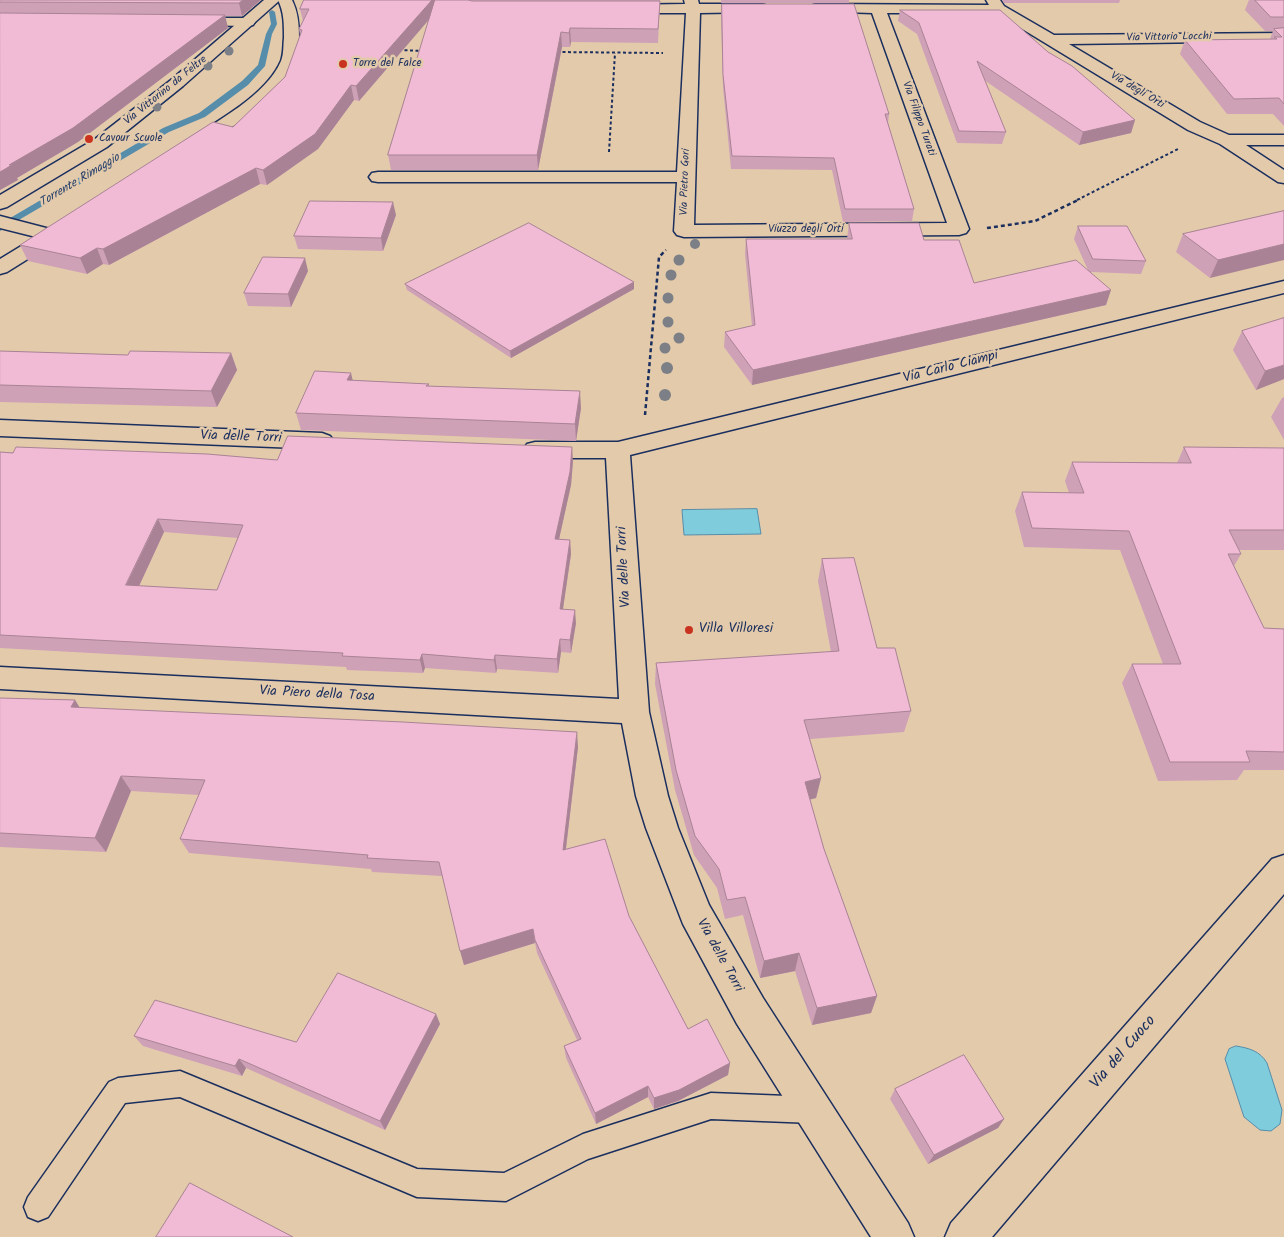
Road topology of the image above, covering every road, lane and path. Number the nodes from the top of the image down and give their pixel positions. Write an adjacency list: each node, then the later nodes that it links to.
1 (273, 0): 9 (street, Via Vittorino da Feltre)
2 (285, 0): 20 (street)
3 (692, 4): 5 (street); 8 (street); 17 (street, Via Pietro Gori)
4 (996, 4): 7 (street); 12 (street, Via degli Orti)
5 (778, 8)
6 (808, 8): 7 (street)
7 (878, 8): 27 (street, Via Filippo Turati)
8 (614, 9)
9 (254, 17): 10 (street); 25 (street, Via Vittorino da Feltre)
10 (170, 21)
11 (1284, 37): 12 (street, Via Vittorio Locchi)
12 (1053, 40): 18 (street, Via degli Orti)
13 (398, 50): 14 (path)
14 (428, 51)
15 (556, 52): 16 (path)
16 (616, 53): 17 (path); 22 (path)
17 (691, 54): 23 (street, Via Pietro Gori)
18 (1219, 136): 19 (street); 24 (street, Via degli Orti); 27 (path)
19 (1284, 140)
20 (181, 152)
21 (378, 177): 22 (street)
22 (608, 177): 23 (street)
23 (686, 178): 28 (street, Via Pietro Gori)
24 (1284, 178)
25 (0, 203)
26 (0, 222): 29 (street)
27 (959, 229): 28 (street, Viuzzo degli Orti)
28 (684, 231): 33 (path, Via Pietro Gori)
29 (0, 268)
30 (1284, 287): 33 (street, Via Carlo Ciampi)
31 (0, 428): 32 (street, Via delle Torri)
32 (347, 442)
33 (630, 446): 34 (street); 36 (street, Via delle Torri)
34 (516, 449)
35 (0, 678): 36 (street, Via Piero della Tosa)
36 (634, 712): 38 (street, Via delle Torri)
37 (1284, 870): 41 (street, Via del Cuoco)
38 (813, 1110): 39 (lane); 40 (street, Via delle Torri)
39 (38, 1207)
40 (894, 1237)
41 (965, 1237)

